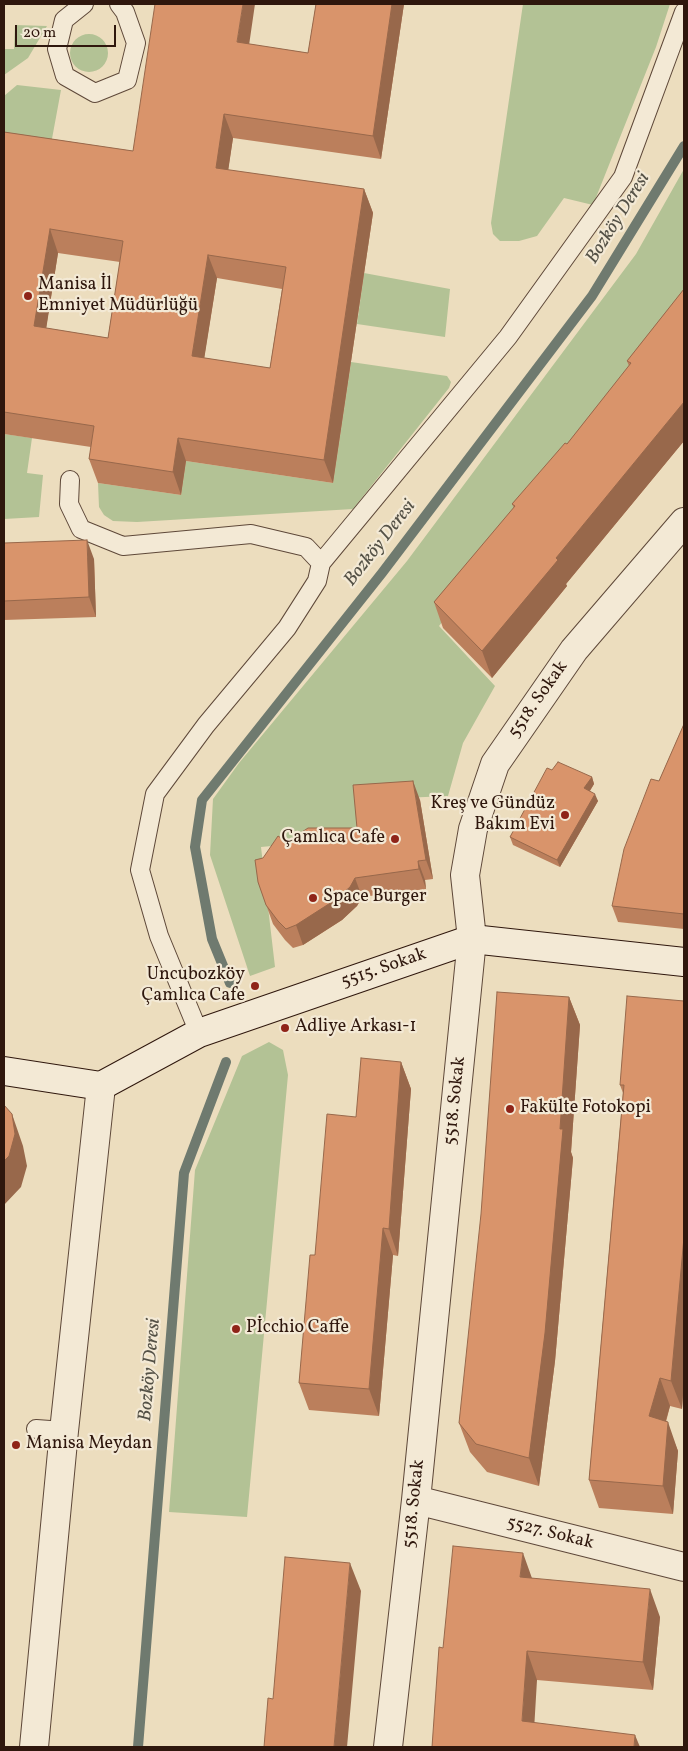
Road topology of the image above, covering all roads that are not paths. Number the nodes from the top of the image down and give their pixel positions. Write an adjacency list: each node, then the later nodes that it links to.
1 (84, 4): 2 (lane)
2 (119, 4)
3 (684, 12): 6 (lane)
4 (70, 480): 6 (lane)
5 (684, 522): 7 (street, 5518. Sokak)
6 (321, 563): 9 (lane)
7 (472, 939): 8 (street, 5515. Sokak); 9 (street, 5515. Sokak); 14 (street, 5518. Sokak)
8 (684, 962)
9 (199, 1033): 11 (street, 5515. Sokak)
10 (4, 1071): 11 (street)
11 (101, 1086): 13 (street)
12 (36, 1429): 13 (lane)
13 (64, 1431): 16 (street)
14 (416, 1500): 15 (street, 5527. Sokak); 17 (street, 5518. Sokak)
15 (684, 1567)
16 (34, 1747)
17 (388, 1747)

